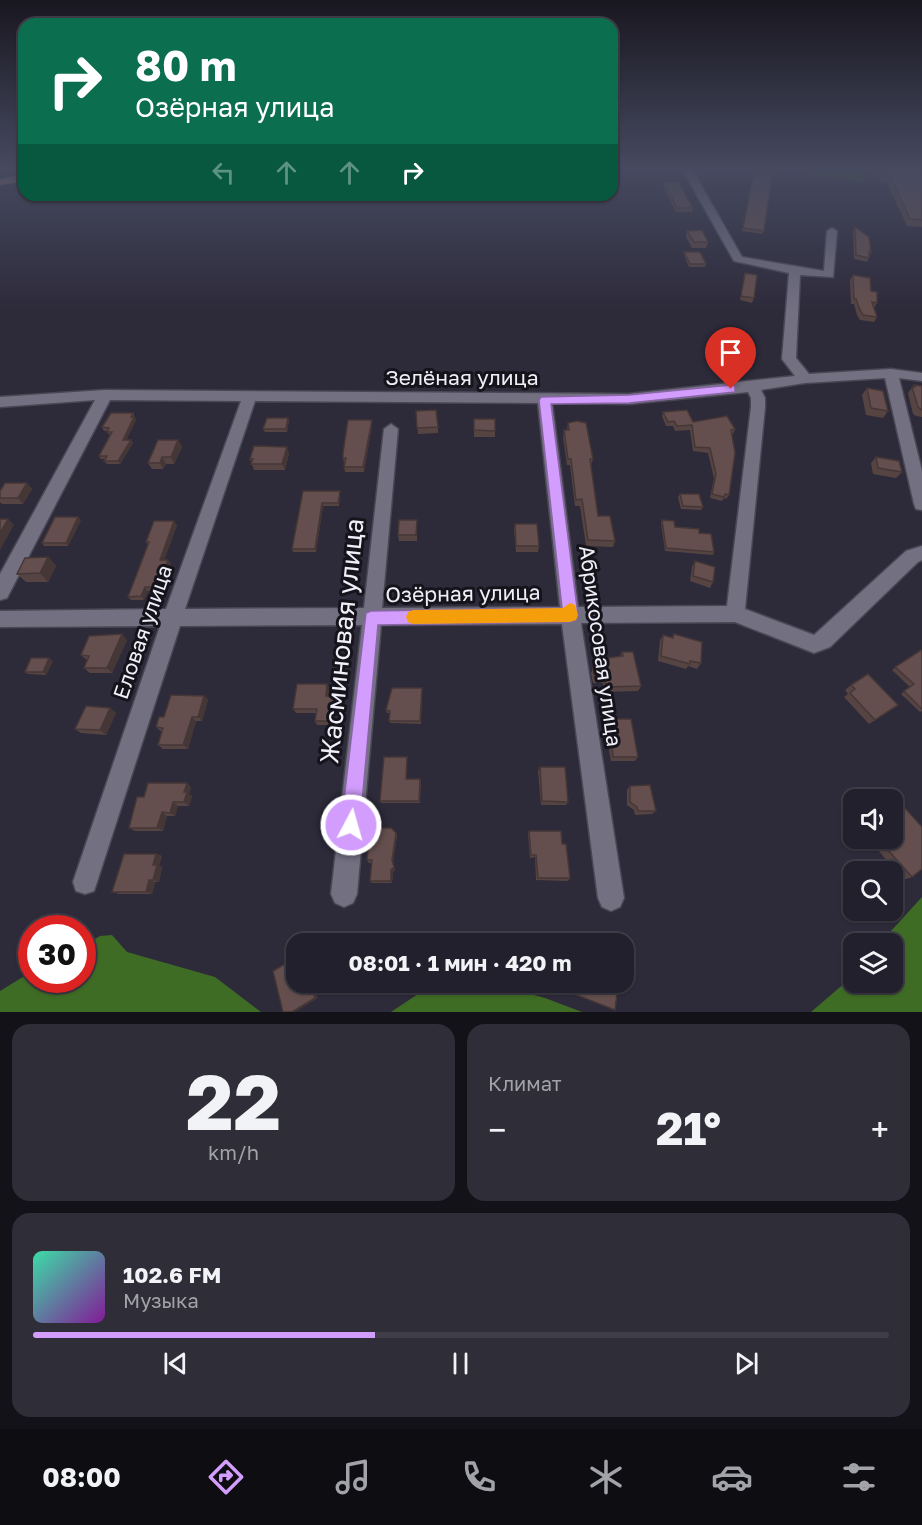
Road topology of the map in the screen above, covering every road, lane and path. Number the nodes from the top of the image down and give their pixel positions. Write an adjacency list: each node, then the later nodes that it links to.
1 (714, 216): 3 (street)
2 (832, 231): 3 (street)
3 (795, 271): 6 (street)
4 (891, 373): 5 (street, Зелёная улица); 6 (street, Зелёная улица); 13 (street)
5 (922, 377)
6 (805, 379): 7 (street, Зелёная улица)
7 (752, 387): 10 (street, Зелёная улица); 16 (street)
8 (105, 395): 9 (street, Зелёная улица); 11 (street, Зелёная улица); 15 (street)
9 (249, 397): 10 (street, Зелёная улица); 18 (street, Еловая улица)
10 (545, 400): 17 (street, Абрикосовая улица)
11 (0, 402)
12 (391, 429): 19 (street, Жасминовая улица)
13 (922, 504)
14 (922, 553): 16 (street, Озёрная улица)
15 (0, 592)
16 (735, 614): 17 (street, Озёрная улица)
17 (570, 615): 19 (street, Озёрная улица); 23 (street, Абрикосовая улица)
18 (173, 617): 19 (street, Озёрная улица); 20 (street, Озёрная улица); 21 (street, Еловая улица)
19 (371, 618): 22 (street, Жасминовая улица)
20 (0, 619)
21 (85, 882)
22 (344, 894)
23 (611, 898)

